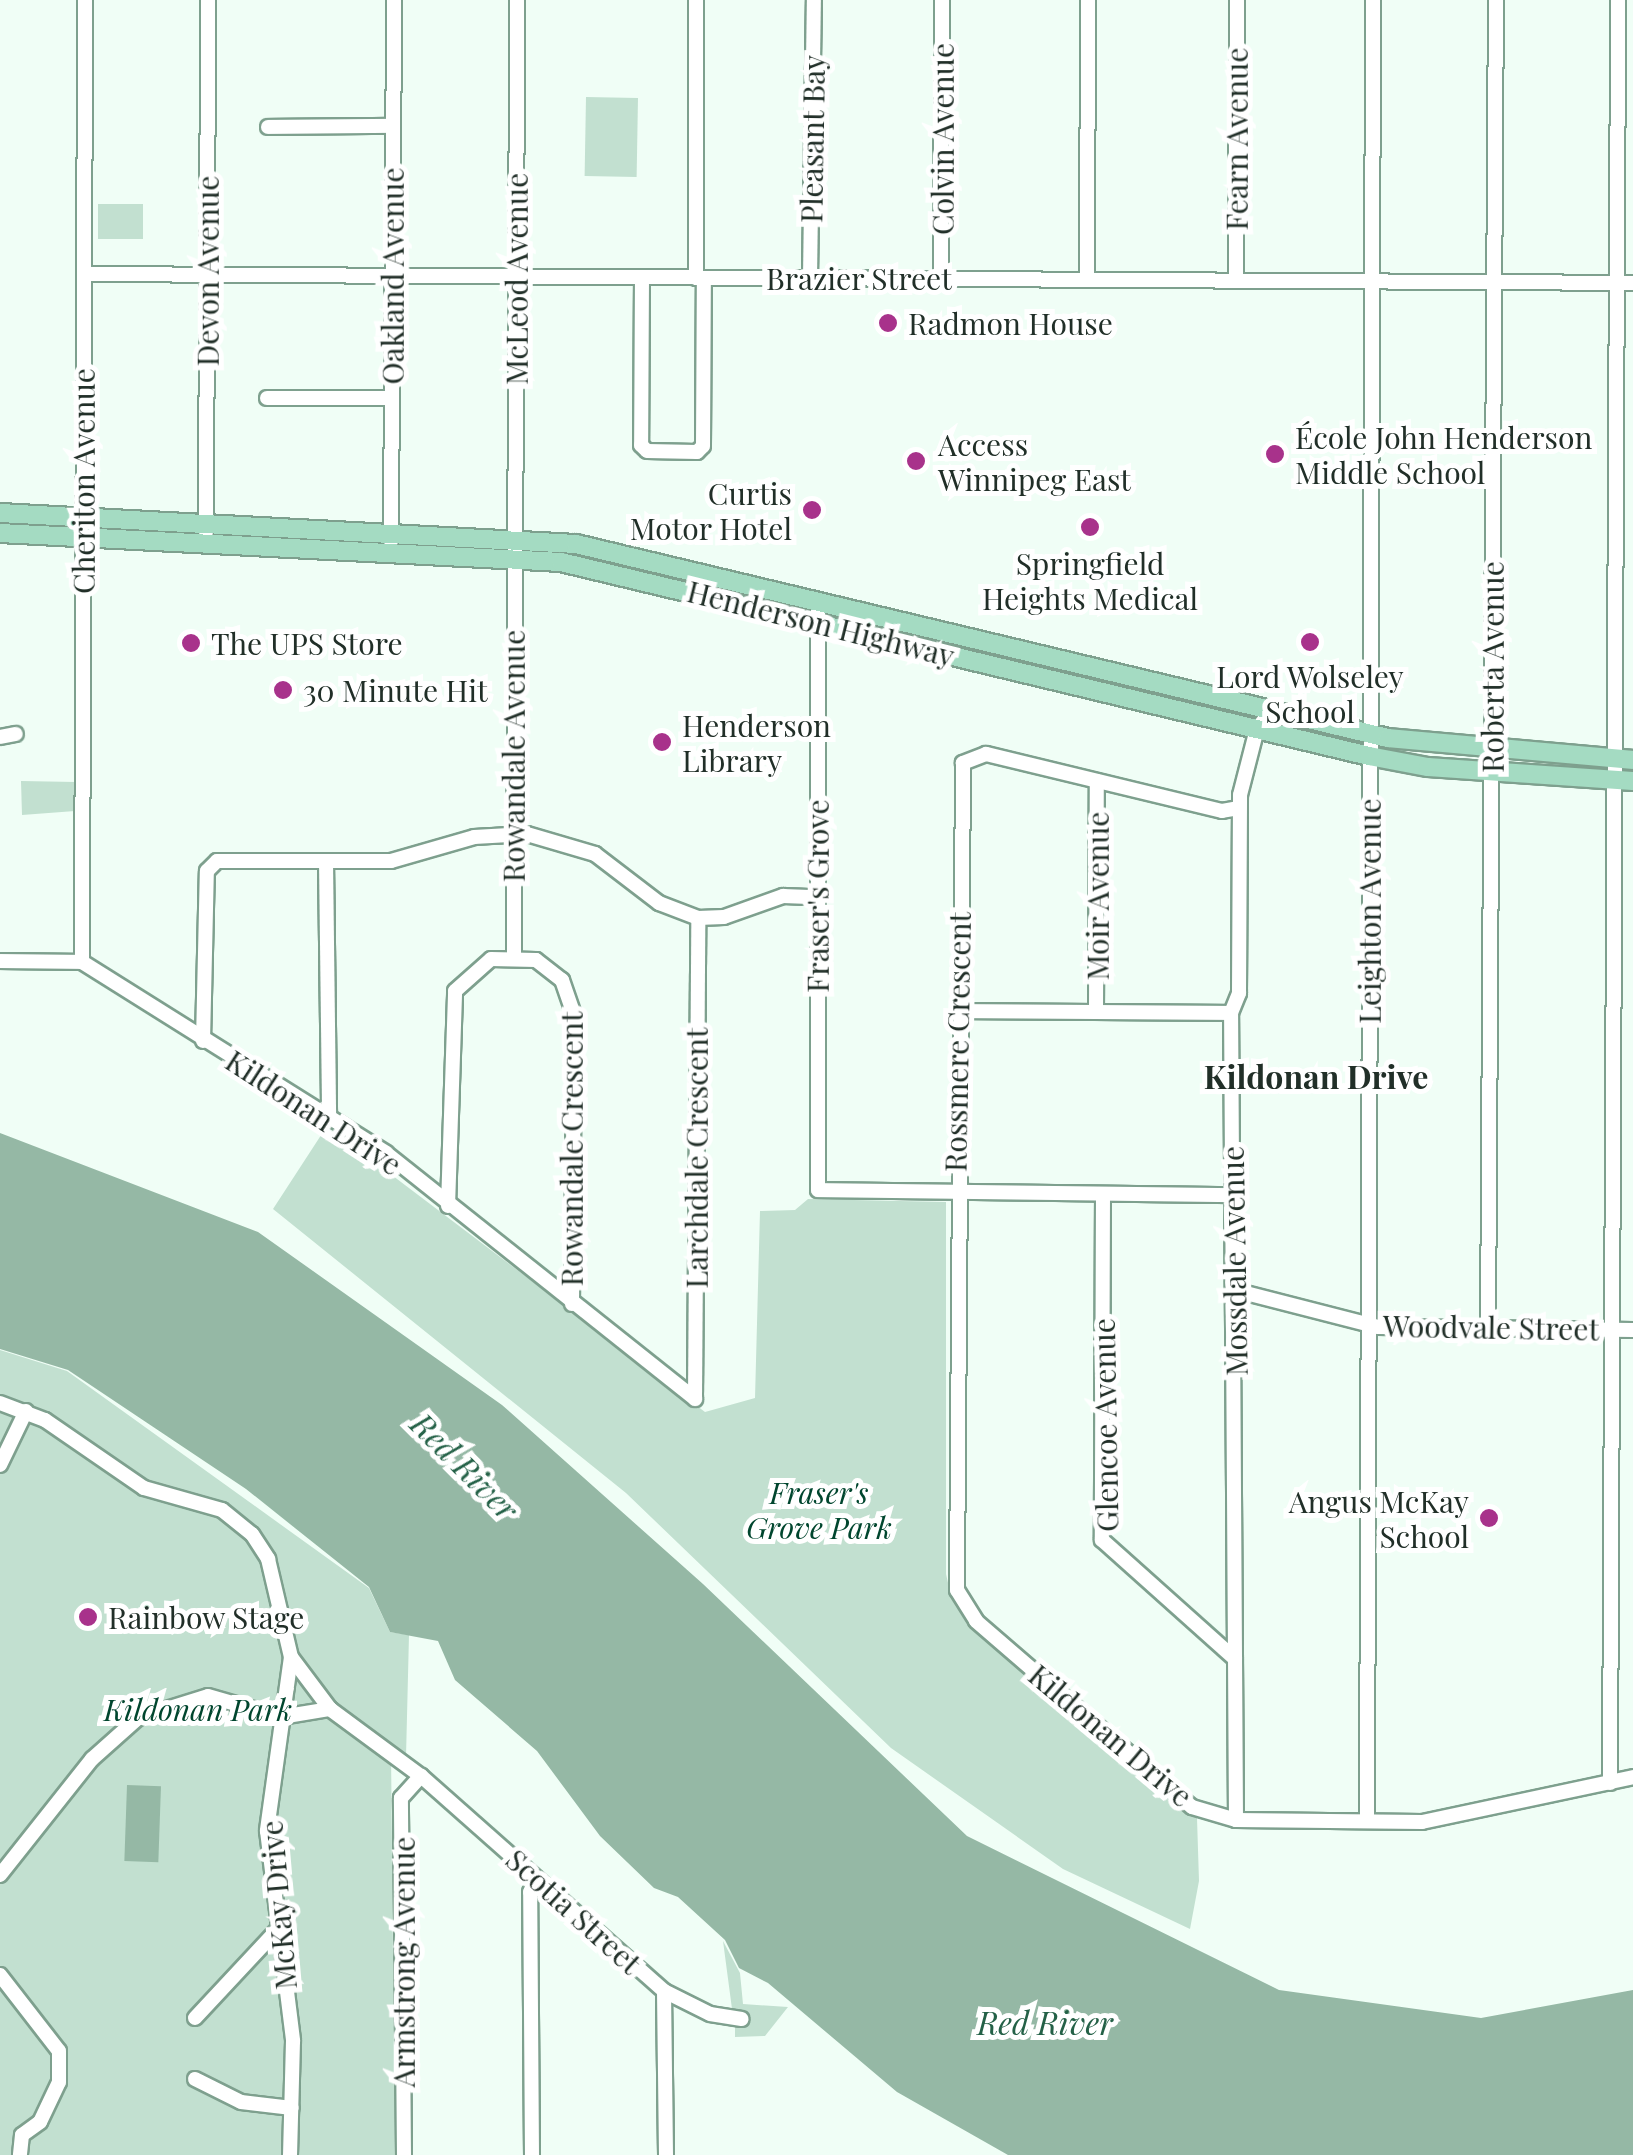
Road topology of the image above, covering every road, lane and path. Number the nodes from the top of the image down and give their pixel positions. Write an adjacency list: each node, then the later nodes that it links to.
1 (86, 0): 15 (street, Cheriton Avenue)
2 (208, 0): 18 (street, Devon Avenue)
3 (394, 0): 13 (street, Oakland Avenue)
4 (517, 0): 17 (street, McLeod Avenue)
5 (696, 0): 20 (street)
6 (814, 0): 21 (street, Pleasant Bay)
7 (942, 0): 22 (street, Colvin Avenue)
8 (1088, 0): 24 (street)
9 (1236, 0): 23 (street, Fearn Avenue)
10 (1373, 0): 25 (street, Leighton Avenue)
11 (1496, 0): 26 (street, Roberta Avenue)
12 (1618, 0): 27 (street)
13 (393, 126): 14 (street); 16 (street, Oakland Avenue)
14 (268, 127)
15 (84, 274): 18 (street, Brazier Street); 31 (street, Cheriton Avenue)
16 (393, 274): 17 (street, Brazier Street); 18 (street, Brazier Street); 29 (street, Oakland Avenue)
17 (516, 274): 19 (street, Brazier Street); 36 (street, McLeod Avenue)
18 (207, 276): 32 (street, Devon Avenue)
19 (642, 277): 20 (street, Brazier Street); 20 (street)
20 (700, 278): 21 (street, Brazier Street)
21 (810, 278): 22 (street, Brazier Street)
22 (941, 278): 24 (street, Brazier Street)
23 (1236, 278): 24 (street, Brazier Street); 25 (street, Brazier Street)
24 (1087, 279)
25 (1372, 279): 26 (street, Brazier Street); 51 (street, Leighton Avenue)
26 (1494, 282): 27 (street, Brazier Street); 53 (street, Roberta Avenue)
27 (1626, 283): 55 (street)
28 (267, 398): 29 (street)
29 (392, 398): 33 (street, Oakland Avenue)
30 (0, 513): 31 (main road, Henderson Highway)
31 (84, 516): 32 (main road, Henderson Highway); 35 (street, Cheriton Avenue)
32 (206, 522): 33 (main road, Henderson Highway); 37 (street, Devon Avenue)
33 (392, 531): 36 (main road, Henderson Highway); 38 (street, Oakland Avenue)
34 (0, 534): 35 (main road, Henderson Highway)
35 (84, 538): 37 (main road, Henderson Highway); 66 (street, Cheriton Avenue)
36 (514, 538): 39 (street, McLeod Avenue); 40 (main road, Henderson Highway)
37 (206, 543): 38 (main road, Henderson Highway)
38 (391, 552): 39 (main road, Henderson Highway)
39 (514, 558): 41 (main road, Henderson Highway); 60 (street, Rowandale Avenue)
40 (664, 564): 41 (main road); 42 (main road, Henderson Highway)
41 (649, 582): 43 (main road, Henderson Highway)
42 (818, 602): 43 (street, Fraser's Grove); 44 (main road, Henderson Highway)
43 (818, 623): 45 (main road, Henderson Highway); 62 (street, Fraser's Grove)
44 (1040, 655): 45 (main road); 46 (main road, Henderson Highway)
45 (1036, 675): 47 (main road, Henderson Highway)
46 (1160, 684): 47 (main road); 48 (main road, Henderson Highway)
47 (1155, 704): 49 (main road, Henderson Highway)
48 (1272, 710): 49 (street, Mossdale Avenue); 51 (main road, Henderson Highway)
49 (1257, 728): 54 (main road, Henderson Highway); 59 (street, Mossdale Avenue)
50 (16, 734): 52 (street)
51 (1370, 734): 53 (main road, Henderson Highway); 54 (street, Leighton Avenue)
52 (0, 737)
53 (1493, 749): 55 (main road, Henderson Highway); 56 (street, Roberta Avenue)
54 (1369, 756): 56 (main road, Henderson Highway); 78 (street, Leighton Avenue)
55 (1624, 759): 58 (street)
56 (1493, 771): 58 (main road, Henderson Highway); 81 (street, Roberta Avenue)
57 (1097, 780): 59 (street, Rossmere Crescent); 67 (street, Rossmere Crescent); 68 (street, Moir Avenue)
58 (1624, 780): 79 (street)
59 (1239, 808): 69 (street, Mossdale Avenue)
60 (512, 834): 61 (street); 63 (street); 64 (street, Rowandale Avenue)
61 (326, 861): 70 (street); 71 (street)
62 (816, 897): 63 (street); 72 (street, Fraser's Grove)
63 (698, 918): 82 (street, Larchdale Crescent)
64 (514, 955): 75 (street); 77 (street, Rowandale Crescent)
65 (0, 961): 66 (street)
66 (82, 962): 70 (street, Kildonan Drive)
67 (958, 1011): 68 (street); 72 (street, Rossmere Crescent)
68 (1096, 1012): 69 (street)
69 (1231, 1013): 74 (street, Mossdale Avenue)
70 (202, 1041): 71 (street, Kildonan Drive)
71 (328, 1117): 75 (street, Kildonan Drive)
72 (955, 1193): 73 (street); 86 (street, Rossmere Crescent)
73 (1103, 1194): 74 (street); 88 (street, Glencoe Avenue)
74 (1231, 1195): 76 (street, Mossdale Avenue)
75 (448, 1206): 77 (street, Kildonan Drive)
76 (1234, 1290): 78 (street, Woodvale Street); 88 (street, Mossdale Avenue)
77 (572, 1304): 82 (street, Kildonan Drive)
78 (1366, 1325): 81 (street, Woodvale Street); 95 (street, Leighton Avenue)
79 (1609, 1329): 80 (street, Woodvale Street); 81 (street, Woodvale Street); 93 (street)
80 (1633, 1330)
81 (1488, 1333)
82 (695, 1398)
83 (0, 1402): 84 (street)
84 (26, 1411): 85 (street); 87 (street)
85 (0, 1465)
86 (964, 1606): 94 (street, Kildonan Drive)
87 (291, 1657): 89 (street, Scotia Street); 90 (street, McKay Drive)
88 (1236, 1659): 94 (street, Mossdale Avenue)
89 (330, 1709): 90 (street); 91 (street, Scotia Street)
90 (281, 1717): 96 (street); 98 (street, McKay Drive)
91 (421, 1776): 97 (street, Scotia Street); 107 (street, Armstrong Avenue)
92 (1633, 1777): 93 (street, Kildonan Drive)
93 (1610, 1784): 95 (street, Kildonan Drive)
94 (1236, 1820): 95 (street, Kildonan Drive)
95 (1367, 1821)
96 (0, 1875)
97 (537, 1878): 100 (street, Scotia Street); 108 (street)
98 (276, 1932): 101 (street); 104 (street, McKay Drive)
99 (0, 1975): 105 (street)
100 (664, 1991): 102 (street, Scotia Street); 109 (street)
101 (195, 2018)
102 (742, 2019)
103 (195, 2079): 104 (street)
104 (292, 2108): 106 (street, McKay Drive)
105 (20, 2155)
106 (290, 2155)
107 (404, 2155)
108 (532, 2155)
109 (666, 2155)

